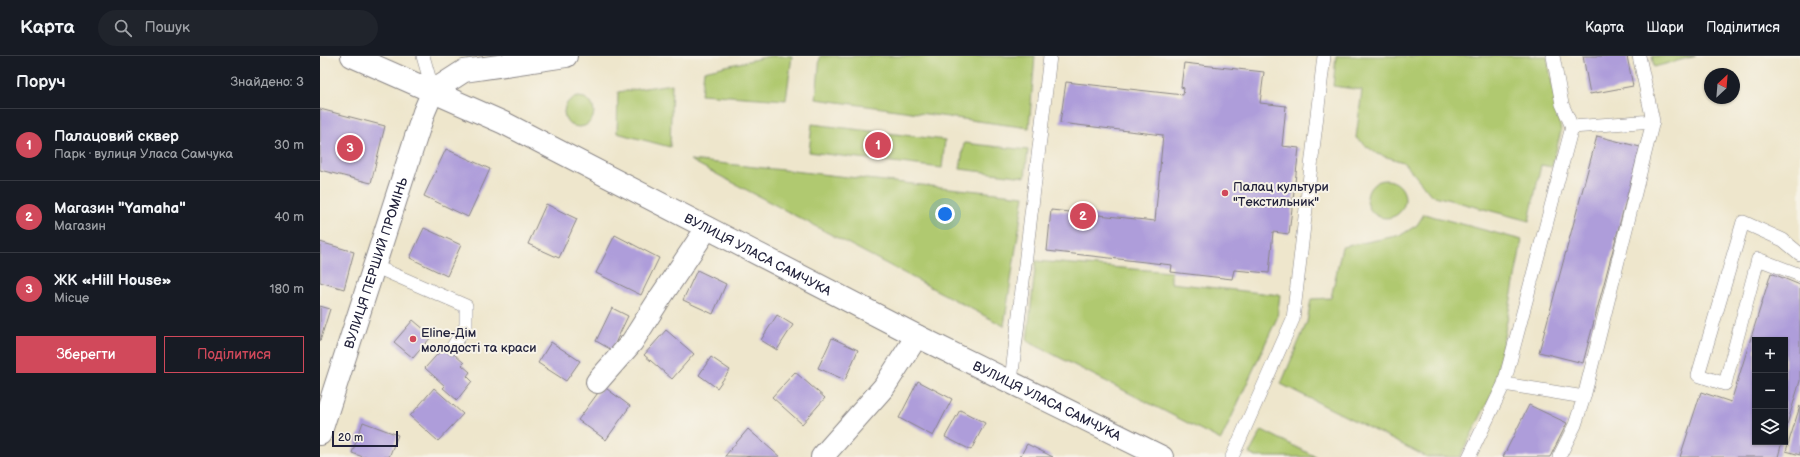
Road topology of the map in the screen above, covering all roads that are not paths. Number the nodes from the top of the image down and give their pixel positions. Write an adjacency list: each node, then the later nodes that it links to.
1 (352, 56): 8 (main road, ВУЛИЦЯ УЛАСА САМЧУКА)
2 (424, 56): 8 (lane)
3 (566, 56): 8 (main road)
4 (1050, 56): 17 (lane)
5 (1324, 56): 24 (lane)
6 (1553, 56): 10 (lane)
7 (1639, 56): 9 (lane)
8 (433, 90): 11 (main road, ВУЛИЦЯ УЛАСА САМЧУКА); 13 (main road, ВУЛИЦЯ ПЕРШИЙ ПРОМІНЬ)
9 (1654, 122): 10 (lane); 20 (lane)
10 (1572, 127): 19 (lane)
11 (707, 228): 15 (main road, ВУЛИЦЯ УЛАСА САМЧУКА); 18 (main road)
12 (1800, 254): 14 (lane)
13 (374, 266): 16 (lane); 21 (main road, ВУЛИЦЯ ПЕРШИЙ ПРОМІНЬ)
14 (1800, 275)
15 (917, 336): 17 (main road, ВУЛИЦЯ УЛАСА САМЧУКА); 22 (main road)
16 (452, 348)
17 (1011, 380): 23 (main road, ВУЛИЦЯ УЛАСА САМЧУКА)
18 (597, 382)
19 (1504, 384): 20 (lane); 25 (lane)
20 (1584, 397): 26 (lane)
21 (320, 434)
22 (822, 457)
23 (1162, 457)
24 (1232, 457)
25 (1469, 457)
26 (1560, 457)

